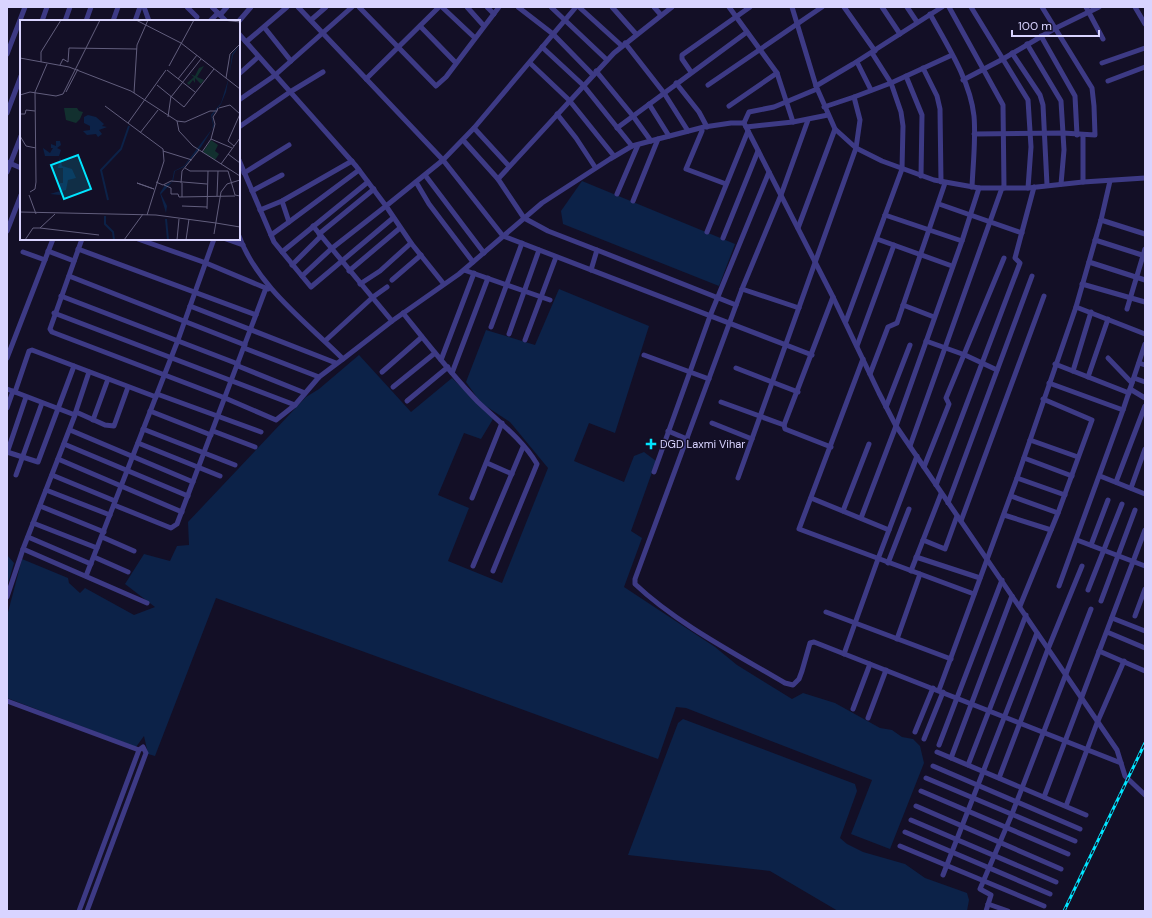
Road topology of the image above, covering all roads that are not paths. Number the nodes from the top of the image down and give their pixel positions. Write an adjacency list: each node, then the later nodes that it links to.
1 (25, 7): 50 (street)
2 (47, 7): 51 (street)
3 (70, 7): 52 (street)
4 (91, 7): 53 (street)
5 (118, 7): 54 (street)
6 (140, 7): 55 (street)
7 (144, 7): 56 (street)
8 (187, 7): 48 (street)
9 (212, 7): 42 (street)
10 (227, 7): 42 (street)
11 (251, 7): 59 (street)
12 (287, 7): 67 (street)
13 (326, 7): 60 (street)
14 (352, 7): 70 (street)
15 (359, 7): 82 (street)
16 (441, 7): 65 (street); 76 (street)
17 (467, 7): 66 (street)
18 (487, 7): 43 (street)
19 (499, 7): 43 (street)
20 (518, 7): 71 (street)
21 (551, 7): 61 (street)
22 (578, 7): 61 (street); 80 (street)
23 (612, 7): 72 (street)
24 (654, 7): 46 (street)
25 (672, 7): 46 (street)
26 (730, 7): 47 (street)
27 (750, 7): 47 (street)
28 (792, 7): 63 (street)
29 (822, 7): 63 (street)
30 (844, 7): 85 (street)
31 (882, 7): 73 (street)
32 (907, 7): 62 (street)
33 (942, 7): 44 (street)
34 (949, 7): 99 (street)
35 (971, 7): 90 (street)
36 (1042, 7): 68 (street)
37 (1098, 7): 40 (street)
38 (1135, 7): 45 (street)
39 (300, 8): 60 (street)
40 (1088, 9): 68 (street); 77 (street)
41 (1145, 10): 45 (street)
42 (219, 14): 57 (street); 58 (street)
43 (494, 14): 66 (street)
44 (930, 14): 62 (street); 88 (street)
45 (1139, 14): 64 (street)
46 (661, 15): 72 (street)
47 (736, 16): 69 (street); 101 (street)
48 (197, 17)
49 (20, 20): 87 (street)
50 (20, 20)
51 (42, 20)
52 (65, 20)
53 (86, 20)
54 (113, 20)
55 (135, 20)
56 (149, 20)
57 (211, 20)
58 (225, 20)
59 (240, 20)
60 (311, 20): 70 (street)
61 (565, 20): 71 (street); 91 (street)
62 (917, 22): 73 (street)
63 (797, 24): 84 (street); 115 (street)
64 (1145, 24)
65 (420, 26): 82 (street); 94 (street)
66 (484, 26): 76 (street)
67 (264, 27): 78 (street); 92 (street)
68 (1054, 29): 75 (street); 145 (street)
69 (747, 32): 84 (street); 101 (street)
70 (324, 33): 92 (street); 108 (street)
71 (553, 34): 81 (street); 103 (street)
72 (636, 34): 80 (street)
73 (900, 34): 85 (street)
74 (240, 35): 78 (street)
75 (1041, 36): 79 (street); 145 (street)
76 (475, 38): 94 (street)
77 (1103, 40)
78 (246, 42): 89 (street)
79 (1027, 44): 86 (street); 143 (street)
80 (624, 45): 91 (street); 118 (street)
81 (542, 47): 95 (street); 113 (street)
82 (398, 48): 94 (street); 108 (street)
83 (1145, 48): 96 (street)
84 (760, 49): 104 (street); 114 (street)
85 (874, 52): 93 (street); 112 (street)
86 (1012, 53): 90 (street); 142 (street)
87 (7, 54)
88 (952, 55): 98 (street); 109 (street)
89 (258, 57): 102 (street); 105 (street)
90 (1003, 59): 99 (street); 141 (street)
91 (607, 60): 103 (street)
92 (291, 61): 105 (street)
93 (857, 62): 115 (street); 116 (street)
94 (456, 63)
95 (530, 63): 121 (street); 135 (street)
96 (1102, 63)
97 (1145, 67): 110 (street)
98 (923, 68): 106 (street); 176 (street)
99 (983, 69): 109 (street); 144 (street)
100 (323, 72): 117 (street)
101 (691, 72): 111 (street)
102 (240, 73)
103 (595, 73): 113 (street); 129 (street)
104 (777, 73): 122 (street); 124 (street)
105 (274, 76): 117 (street); 120 (street)
106 (906, 76): 112 (street); 170 (street)
107 (20, 79): 126 (street)
108 (366, 79): 156 (street)
109 (963, 80): 140 (street)
110 (1108, 81)
111 (676, 83): 118 (street); 133 (street)
112 (892, 83): 116 (street); 163 (street)
113 (584, 85): 121 (street); 136 (street)
114 (708, 85)
115 (817, 87): 122 (street); 125 (street)
116 (872, 90): 119 (street)
117 (290, 92): 132 (street); 157 (street)
118 (664, 93): 123 (street); 138 (street)
119 (854, 97): 125 (street); 153 (street)
120 (240, 99)
121 (569, 100): 127 (street); 155 (street)
122 (787, 102): 131 (street); 134 (street)
123 (649, 104): 129 (street); 146 (street)
124 (730, 106)
125 (824, 107): 128 (street)
126 (7, 113)
127 (557, 114): 160 (street); 161 (street)
128 (828, 115): 130 (street); 137 (street)
129 (633, 116): 136 (street); 150 (street)
130 (808, 120): 131 (street); 189 (street)
131 (793, 122): 134 (street)
132 (240, 127)
133 (708, 127): 134 (street); 138 (street)
134 (746, 127): 154 (street); 178 (street)
135 (474, 128): 149 (street); 160 (street)
136 (616, 128): 152 (street)
137 (835, 129): 153 (street); 205 (street)
138 (688, 131): 146 (street)
139 (702, 131): 178 (street)
140 (974, 134): 144 (street); 181 (street)
141 (1030, 134): 142 (street); 144 (street); 185 (street)
142 (1045, 134): 143 (street); 180 (street)
143 (1063, 134): 145 (street); 179 (street)
144 (1005, 135): 184 (street)
145 (1080, 135): 177 (street)
146 (669, 136): 148 (street)
147 (20, 138): 158 (street)
148 (658, 139): 150 (street); 192 (street)
149 (463, 140): 156 (street); 172 (street)
150 (650, 141): 152 (street)
151 (289, 145): 167 (street)
152 (635, 145): 155 (street); 188 (street)
153 (856, 148): 163 (street); 246 (street)
154 (758, 151): 166 (street); 215 (street)
155 (614, 156): 161 (street)
156 (443, 160): 169 (street); 213 (street)
157 (352, 161): 164 (street); 191 (street)
158 (9, 163): 162 (street); 165 (street)
159 (240, 163): 167 (street)
160 (509, 166): 172 (street)
161 (595, 167): 199 (street)
162 (20, 168)
163 (902, 169): 170 (street); 196 (street)
164 (359, 170): 174 (street); 201 (street)
165 (7, 172)
166 (769, 172): 189 (street); 277 (street)
167 (244, 173): 187 (street)
168 (282, 175): 187 (street)
169 (425, 175): 175 (street); 236 (street)
170 (921, 176): 176 (street)
171 (1145, 178): 173 (street)
172 (498, 179): 199 (street)
173 (1110, 181): 177 (street); 200 (street)
174 (368, 182): 186 (street); 203 (street)
175 (416, 182): 194 (street); 245 (street)
176 (943, 182): 181 (street); 193 (street)
177 (1083, 182): 179 (street)
178 (726, 184): 208 (street)
179 (1061, 184): 180 (street)
180 (1047, 185): 182 (street)
181 (972, 187): 183 (street)
182 (1034, 187): 185 (street); 209 (street)
183 (979, 188): 184 (street); 197 (street)
184 (1003, 188): 185 (street); 202 (street)
185 (1028, 188)
186 (374, 189): 194 (street); 212 (street)
187 (252, 191): 195 (street)
188 (618, 194)
189 (781, 195): 205 (street); 268 (street)
190 (20, 198): 207 (street)
191 (282, 201): 195 (street); 201 (street)
192 (633, 201)
193 (939, 204): 197 (street); 206 (street)
194 (386, 206): 198 (street); 229 (street)
195 (260, 210): 211 (street)
196 (885, 215): 206 (street); 216 (street)
197 (970, 215): 202 (street); 223 (street)
198 (393, 218): 204 (street); 244 (street)
199 (524, 218): 213 (street); 232 (street)
200 (1101, 220): 210 (street); 222 (street)
201 (289, 222): 211 (street)
202 (990, 222): 209 (street); 312 (street)
203 (313, 226): 212 (street); 235 (street)
204 (400, 228): 224 (street); 253 (street)
205 (798, 228): 246 (street)
206 (930, 230): 223 (street); 237 (street)
207 (7, 231)
208 (707, 232)
209 (1022, 233): 324 (street)
210 (1145, 234)
211 (271, 235): 235 (street)
212 (320, 235): 229 (street); 249 (street)
213 (503, 236): 225 (street); 236 (street)
214 (240, 238): 226 (street)
215 (723, 238)
216 (877, 239): 227 (street); 296 (street)
217 (53, 240): 233 (street)
218 (82, 240): 228 (street)
219 (141, 240): 248 (street)
220 (214, 240): 248 (street)
221 (229, 240): 226 (street)
222 (1095, 240): 239 (street); 247 (street)
223 (962, 241): 250 (street)
224 (411, 242): 238 (street); 262 (street)
225 (522, 243): 231 (street); 264 (street)
226 (243, 245): 269 (street)
227 (894, 245): 237 (street); 309 (street)
228 (78, 249): 243 (street); 271 (street)
229 (331, 249): 244 (street); 256 (street)
230 (1145, 249): 239 (street)
231 (539, 250): 240 (street); 270 (street)
232 (597, 250): 252 (street); 277 (street)
233 (48, 251): 242 (street); 243 (street)
234 (23, 252): 242 (street)
235 (282, 252): 249 (street)
236 (484, 253): 245 (street)
237 (922, 255): 250 (street); 282 (street)
238 (421, 256): 260 (street); 263 (street)
239 (1144, 256): 258 (street)
240 (556, 257): 252 (street); 275 (street)
241 (1004, 258): 316 (street)
242 (45, 260): 318 (street)
243 (74, 261): 255 (street)
244 (341, 261): 253 (street); 256 (street)
245 (473, 262): 251 (street)
246 (815, 262): 276 (street); 285 (street)
247 (1089, 262): 258 (street); 265 (street)
248 (206, 263): 267 (street); 271 (street)
249 (292, 265): 256 (street)
250 (952, 266): 292 (street)
251 (464, 270): 254 (street); 263 (street)
252 (591, 270): 291 (street)
253 (349, 271): 262 (street)
254 (474, 273): 259 (street); 322 (street)
255 (69, 276): 272 (street); 294 (street)
256 (302, 276)
257 (1032, 276): 332 (street)
258 (1136, 277): 261 (street); 278 (street)
259 (488, 278): 264 (street); 337 (street)
260 (392, 280)
261 (1145, 280)
262 (360, 284): 274 (street)
263 (443, 284): 289 (street)
264 (506, 284): 270 (street); 298 (street)
265 (1082, 284): 278 (street); 284 (street)
266 (387, 287): 274 (street)
267 (266, 288): 269 (street); 290 (street)
268 (742, 289): 281 (street); 285 (street)
269 (274, 291): 305 (street)
270 (525, 291): 275 (street); 300 (street)
271 (195, 292): 283 (street); 290 (street)
272 (61, 296): 288 (street); 303 (street)
273 (1044, 296): 443 (street)
274 (373, 297): 295 (street); 305 (street)
275 (540, 297): 279 (street); 304 (street)
276 (833, 297): 296 (street); 315 (street)
277 (718, 298): 281 (street); 291 (street)
278 (1130, 298): 280 (street); 286 (street)
279 (550, 300)
280 (1145, 302)
281 (736, 305): 297 (street)
282 (904, 305): 292 (street); 338 (street)
283 (190, 306): 294 (street); 299 (street)
284 (1076, 306): 287 (street); 326 (street)
285 (799, 308): 307 (street)
286 (1127, 309)
287 (1091, 312): 293 (street); 334 (street)
288 (54, 313): 317 (street); 339 (street)
289 (403, 313): 295 (street); 302 (street)
290 (256, 316): 299 (street)
291 (710, 316): 297 (street); 333 (street)
292 (934, 317): 306 (street)
293 (1108, 319): 301 (street); 341 (street)
294 (185, 320): 303 (street); 310 (street)
295 (392, 321): 320 (street)
296 (846, 322): 309 (street)
297 (730, 324): 307 (street); 343 (street)
298 (491, 327)
299 (251, 329): 310 (street); 323 (street)
300 (509, 334)
301 (1145, 334)
302 (422, 337): 313 (street); 336 (street)
303 (178, 340): 317 (street); 327 (street)
304 (525, 340)
305 (325, 341): 320 (street)
306 (926, 341): 312 (street); 378 (street)
307 (786, 345): 315 (street); 347 (street)
308 (910, 345): 366 (street)
309 (857, 346): 321 (street)
310 (245, 347): 327 (street); 340 (street)
311 (1144, 347): 325 (street)
312 (945, 348): 316 (street); 390 (street)
313 (435, 353): 322 (street); 350 (street)
314 (644, 355): 333 (street)
315 (812, 355): 354 (street)
316 (965, 355): 324 (street); 405 (street)
317 (171, 357): 339 (street); 345 (street)
318 (7, 358)
319 (1108, 358): 344 (street)
320 (343, 359): 323 (street)
321 (863, 359): 338 (street); 393 (street)
322 (441, 360): 330 (street)
323 (336, 363): 340 (street)
324 (983, 363): 332 (street); 419 (street)
325 (1139, 363): 328 (street); 344 (street)
326 (1055, 364): 334 (street); 348 (street)
327 (238, 365): 345 (street); 355 (street)
328 (1145, 365)
329 (74, 366): 335 (street); 353 (street); 368 (street)
330 (448, 367): 337 (street); 361 (street)
331 (736, 368): 347 (street)
332 (997, 370): 432 (street)
333 (690, 371): 343 (street); 381 (street)
334 (1072, 371): 341 (street)
335 (89, 372): 342 (street); 371 (street)
336 (382, 372)
337 (452, 373): 375 (street)
338 (870, 374): 366 (street)
339 (164, 375): 356 (street); 358 (street)
340 (318, 377): 355 (street)
341 (1088, 377): 352 (street)
342 (108, 379): 349 (street); 374 (street)
343 (709, 379): 384 (street)
344 (1133, 380): 346 (street); 352 (street)
345 (232, 381): 358 (street); 364 (street)
346 (1145, 382)
347 (773, 383): 354 (street); 372 (street)
348 (1049, 383): 360 (street); 369 (street)
349 (128, 387): 356 (street); 374 (street)
350 (393, 387)
351 (7, 389): 353 (street)
352 (1129, 391): 359 (street); 369 (street)
353 (14, 392): 357 (street); 367 (street)
354 (798, 392): 377 (street)
355 (305, 393): 364 (street)
356 (156, 395): 370 (street); 373 (street)
357 (26, 397): 363 (street); 395 (street)
358 (225, 398): 364 (street); 373 (street)
359 (1145, 398)
360 (1043, 399): 386 (street); 400 (street)
361 (407, 401)
362 (721, 402): 372 (street)
363 (42, 403): 368 (street); 398 (street)
364 (295, 405)
365 (1145, 406): 418 (street)
366 (886, 407): 378 (street)
367 (7, 408)
368 (58, 409): 371 (street); 398 (street)
369 (1123, 410): 414 (street)
370 (150, 411): 379 (street); 383 (street)
371 (75, 414): 374 (street); 380 (street)
372 (761, 416): 377 (street); 385 (street)
373 (218, 417): 382 (street); 383 (street)
374 (93, 420)
375 (502, 423): 392 (street); 403 (street)
376 (712, 423): 385 (street)
377 (784, 426): 393 (street)
378 (896, 426): 390 (street); 442 (street)
379 (143, 429): 387 (street); 396 (street)
380 (70, 430): 388 (street); 399 (street)
381 (668, 431): 384 (street); 408 (street)
382 (260, 432)
383 (212, 433): 391 (street); 396 (street)
384 (687, 439): 497 (street)
385 (752, 439): 415 (street)
386 (1030, 440): 400 (street); 401 (street)
387 (138, 443): 399 (street); 406 (street)
388 (64, 444): 402 (street); 407 (street)
389 (869, 444): 437 (street)
390 (910, 446): 397 (street)
391 (255, 447)
392 (523, 447): 409 (street); 468 (street)
393 (831, 447): 429 (street)
394 (1145, 449): 421 (street)
395 (7, 452): 398 (street)
396 (204, 454): 404 (street); 406 (street)
397 (918, 456): 405 (street); 445 (street)
398 (22, 457): 410 (street)
399 (133, 457): 407 (street); 417 (street)
400 (1078, 457): 413 (street)
401 (1024, 458): 413 (street); 416 (street)
402 (58, 459): 411 (street); 420 (street)
403 (487, 463): 409 (street); 428 (street)
404 (235, 465)
405 (924, 467): 419 (street)
406 (199, 468): 412 (street); 417 (street)
407 (128, 470): 420 (street); 426 (street)
408 (654, 472)
409 (512, 474): 465 (street)
410 (16, 475)
411 (52, 475): 422 (street); 431 (street)
412 (220, 476)
413 (1072, 476): 425 (street)
414 (1100, 476): 418 (street); 451 (street)
415 (738, 478)
416 (1017, 478): 425 (street); 427 (street)
417 (193, 482): 426 (street)
418 (1116, 482): 421 (street)
419 (936, 485): 423 (street)
420 (121, 486): 431 (street); 438 (street)
421 (1131, 488): 424 (street)
422 (46, 490): 434 (street); 440 (street)
423 (941, 494): 432 (street); 450 (street)
424 (1145, 494)
425 (1065, 495): 439 (street)
426 (188, 496): 438 (street)
427 (1011, 496): 439 (street); 441 (street)
428 (472, 498)
429 (811, 498): 437 (street); 461 (street)
430 (1108, 500): 452 (street)
431 (115, 503): 438 (street); 440 (street)
432 (948, 503): 443 (street)
433 (1122, 504): 455 (street)
434 (40, 506): 444 (street); 448 (street)
435 (909, 510): 463 (street)
436 (1135, 510): 457 (street)
437 (843, 511): 442 (street)
438 (182, 512)
439 (1058, 513): 446 (street)
440 (110, 515): 448 (street)
441 (1004, 515): 446 (street); 460 (street)
442 (861, 518): 445 (street)
443 (959, 519): 450 (street); 460 (street)
444 (33, 523): 449 (street); 453 (street)
445 (889, 530): 461 (street)
446 (1051, 530): 483 (street)
447 (1145, 530): 462 (street)
448 (103, 534): 453 (street); 456 (street)
449 (28, 537): 454 (street); 464 (street)
450 (923, 540): 459 (street)
451 (1077, 540): 452 (street); 475 (street)
452 (1091, 545): 455 (street)
453 (97, 548): 458 (street)
454 (23, 549): 472 (street); 480 (street)
455 (1104, 550): 457 (street); 477 (street)
456 (134, 551)
457 (1118, 556): 462 (street); 481 (street)
458 (94, 557): 464 (street); 470 (street)
459 (916, 557): 469 (street); 473 (street)
460 (987, 558): 473 (street); 474 (street)
461 (878, 559): 463 (street); 489 (street)
462 (1133, 561): 467 (street); 488 (street)
463 (888, 563): 469 (street)
464 (91, 564): 472 (street)
465 (473, 566)
466 (1082, 566): 495 (street)
467 (1145, 566)
468 (493, 571)
469 (911, 571): 471 (street)
470 (128, 572)
471 (920, 574): 478 (street); 493 (street)
472 (86, 576): 482 (street)
473 (980, 578): 478 (street)
474 (1002, 580): 479 (street); 506 (street)
475 (1059, 586)
476 (1145, 589): 487 (street)
477 (1088, 590)
478 (974, 594): 498 (street)
479 (1012, 596): 483 (street); 509 (street)
480 (7, 597)
481 (1101, 601)
482 (147, 603)
483 (1020, 606): 486 (street)
484 (1091, 608): 503 (street)
485 (826, 612): 489 (street)
486 (1026, 615): 492 (street); 511 (street)
487 (1135, 616)
488 (1112, 618): 490 (street); 491 (street)
489 (855, 623): 493 (street); 497 (street)
490 (1145, 631)
491 (1107, 632): 494 (street); 496 (street)
492 (1037, 633): 495 (street); 513 (street)
493 (897, 639): 498 (street)
494 (1145, 648)
495 (1048, 649): 503 (street); 515 (street)
496 (1099, 651): 499 (street); 507 (street)
497 (844, 654): 500 (street)
498 (951, 659): 505 (street)
499 (1124, 661): 502 (street); 514 (street)
500 (870, 664): 501 (street); 510 (street)
501 (886, 670): 504 (street); 512 (street)
502 (1145, 671)
503 (1065, 675): 507 (street); 517 (street)
504 (933, 688): 505 (street); 516 (street)
505 (941, 691): 506 (street); 518 (street)
506 (958, 698): 509 (street); 520 (street)
507 (1081, 699): 514 (street); 519 (street)
508 (7, 701): 521 (street)
509 (972, 704): 511 (street); 524 (street)
510 (853, 710)
511 (989, 711): 513 (street); 526 (street)
512 (868, 718)
513 (1006, 718): 515 (street); 528 (street)
514 (1097, 723): 522 (street); 525 (street)
515 (1020, 724): 517 (street); 530 (street)
516 (915, 732)
517 (1043, 733): 519 (street); 532 (street)
518 (924, 739)
519 (1065, 742): 522 (street); 535 (street)
520 (939, 745)
521 (139, 750): 537 (street); 539 (street)
522 (1087, 751): 525 (street); 541 (street)
523 (937, 752): 524 (street)
524 (951, 758): 526 (street)
525 (1121, 763): 534 (street)
526 (968, 765): 528 (street)
527 (933, 766): 531 (street)
528 (984, 771): 530 (street); 531 (street)
529 (926, 778): 536 (street)
530 (999, 778): 532 (street)
531 (979, 785): 536 (street); 538 (street)
532 (1022, 788): 535 (street); 538 (street)
533 (921, 791): 542 (street)
534 (1145, 795)
535 (1044, 797): 541 (street)
536 (973, 798): 542 (street); 543 (street)
537 (120, 800): 539 (street); 566 (street)
538 (1017, 801): 543 (street); 548 (street)
539 (128, 803): 566 (street)
540 (916, 806): 546 (street)
541 (1066, 806): 544 (street)
542 (968, 812): 546 (street); 547 (street)
543 (1012, 814): 547 (street); 551 (street)
544 (1086, 815)
545 (911, 820): 550 (street)
546 (962, 826): 550 (street); 552 (street)
547 (1007, 828): 552 (street); 555 (street)
548 (1080, 829)
549 (905, 832): 554 (street)
550 (957, 839): 554 (street); 556 (street)
551 (1075, 841)
552 (1000, 842): 556 (street); 559 (street)
553 (900, 846): 557 (street)
554 (952, 852): 557 (street); 558 (street)
555 (1068, 854)
556 (995, 855): 558 (street); 562 (street)
557 (947, 865): 560 (street); 561 (street)
558 (990, 868): 561 (street); 563 (street)
559 (1061, 869)
560 (943, 876)
561 (984, 881): 564 (street); 565 (street)
562 (1056, 882)
563 (1050, 894)
564 (988, 904): 567 (street); 568 (street)
565 (1044, 906)
566 (83, 911)
567 (986, 911)
568 (1008, 911)

